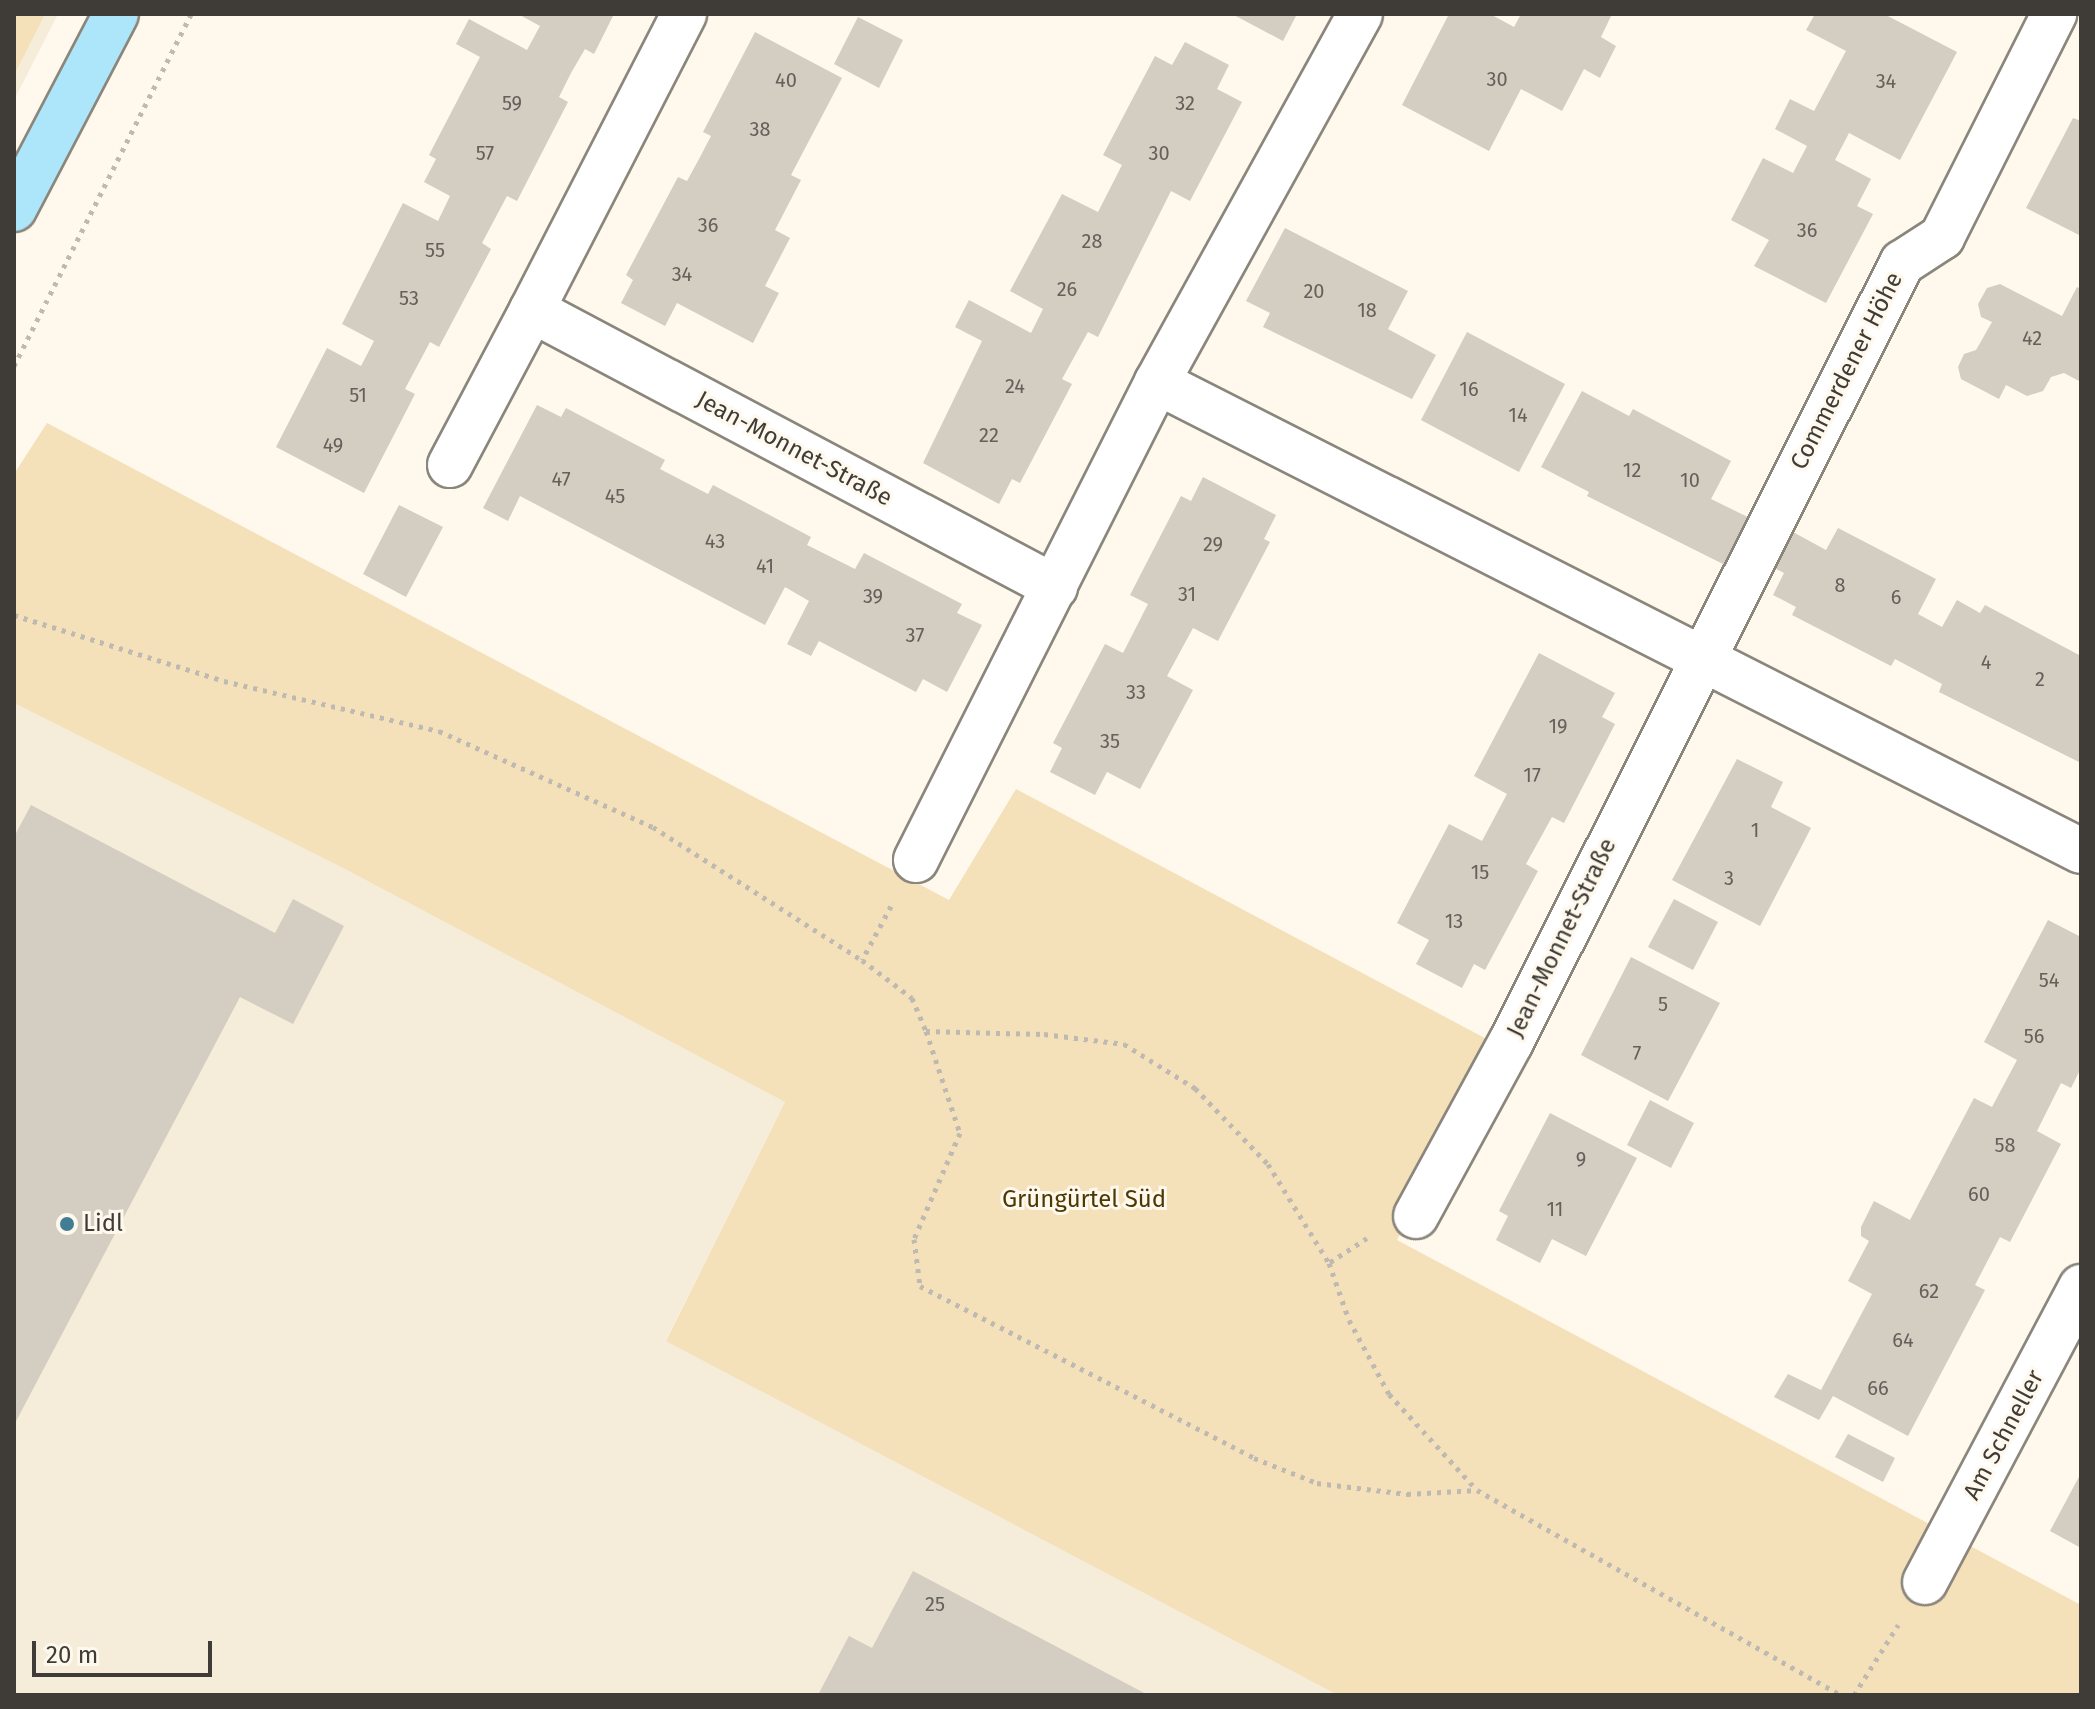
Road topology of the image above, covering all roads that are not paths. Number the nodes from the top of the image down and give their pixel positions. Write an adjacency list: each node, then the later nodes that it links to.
1 (116, 14): 5 (main road)
2 (684, 14): 6 (street)
3 (1360, 14): 7 (street)
4 (2054, 14): 10 (street, Commerdener Höhe)
5 (14, 209)
6 (532, 310): 8 (street); 9 (street, Jean-Monnet-Straße)
7 (1157, 382): 9 (street); 10 (street)
8 (450, 465)
9 (1055, 587): 12 (street)
10 (1701, 657): 11 (street); 13 (street, Jean-Monnet-Straße)
11 (2081, 851)
12 (916, 860)
13 (1416, 1216)
14 (2081, 1287): 15 (street, Am Schneller)
15 (1925, 1582)

